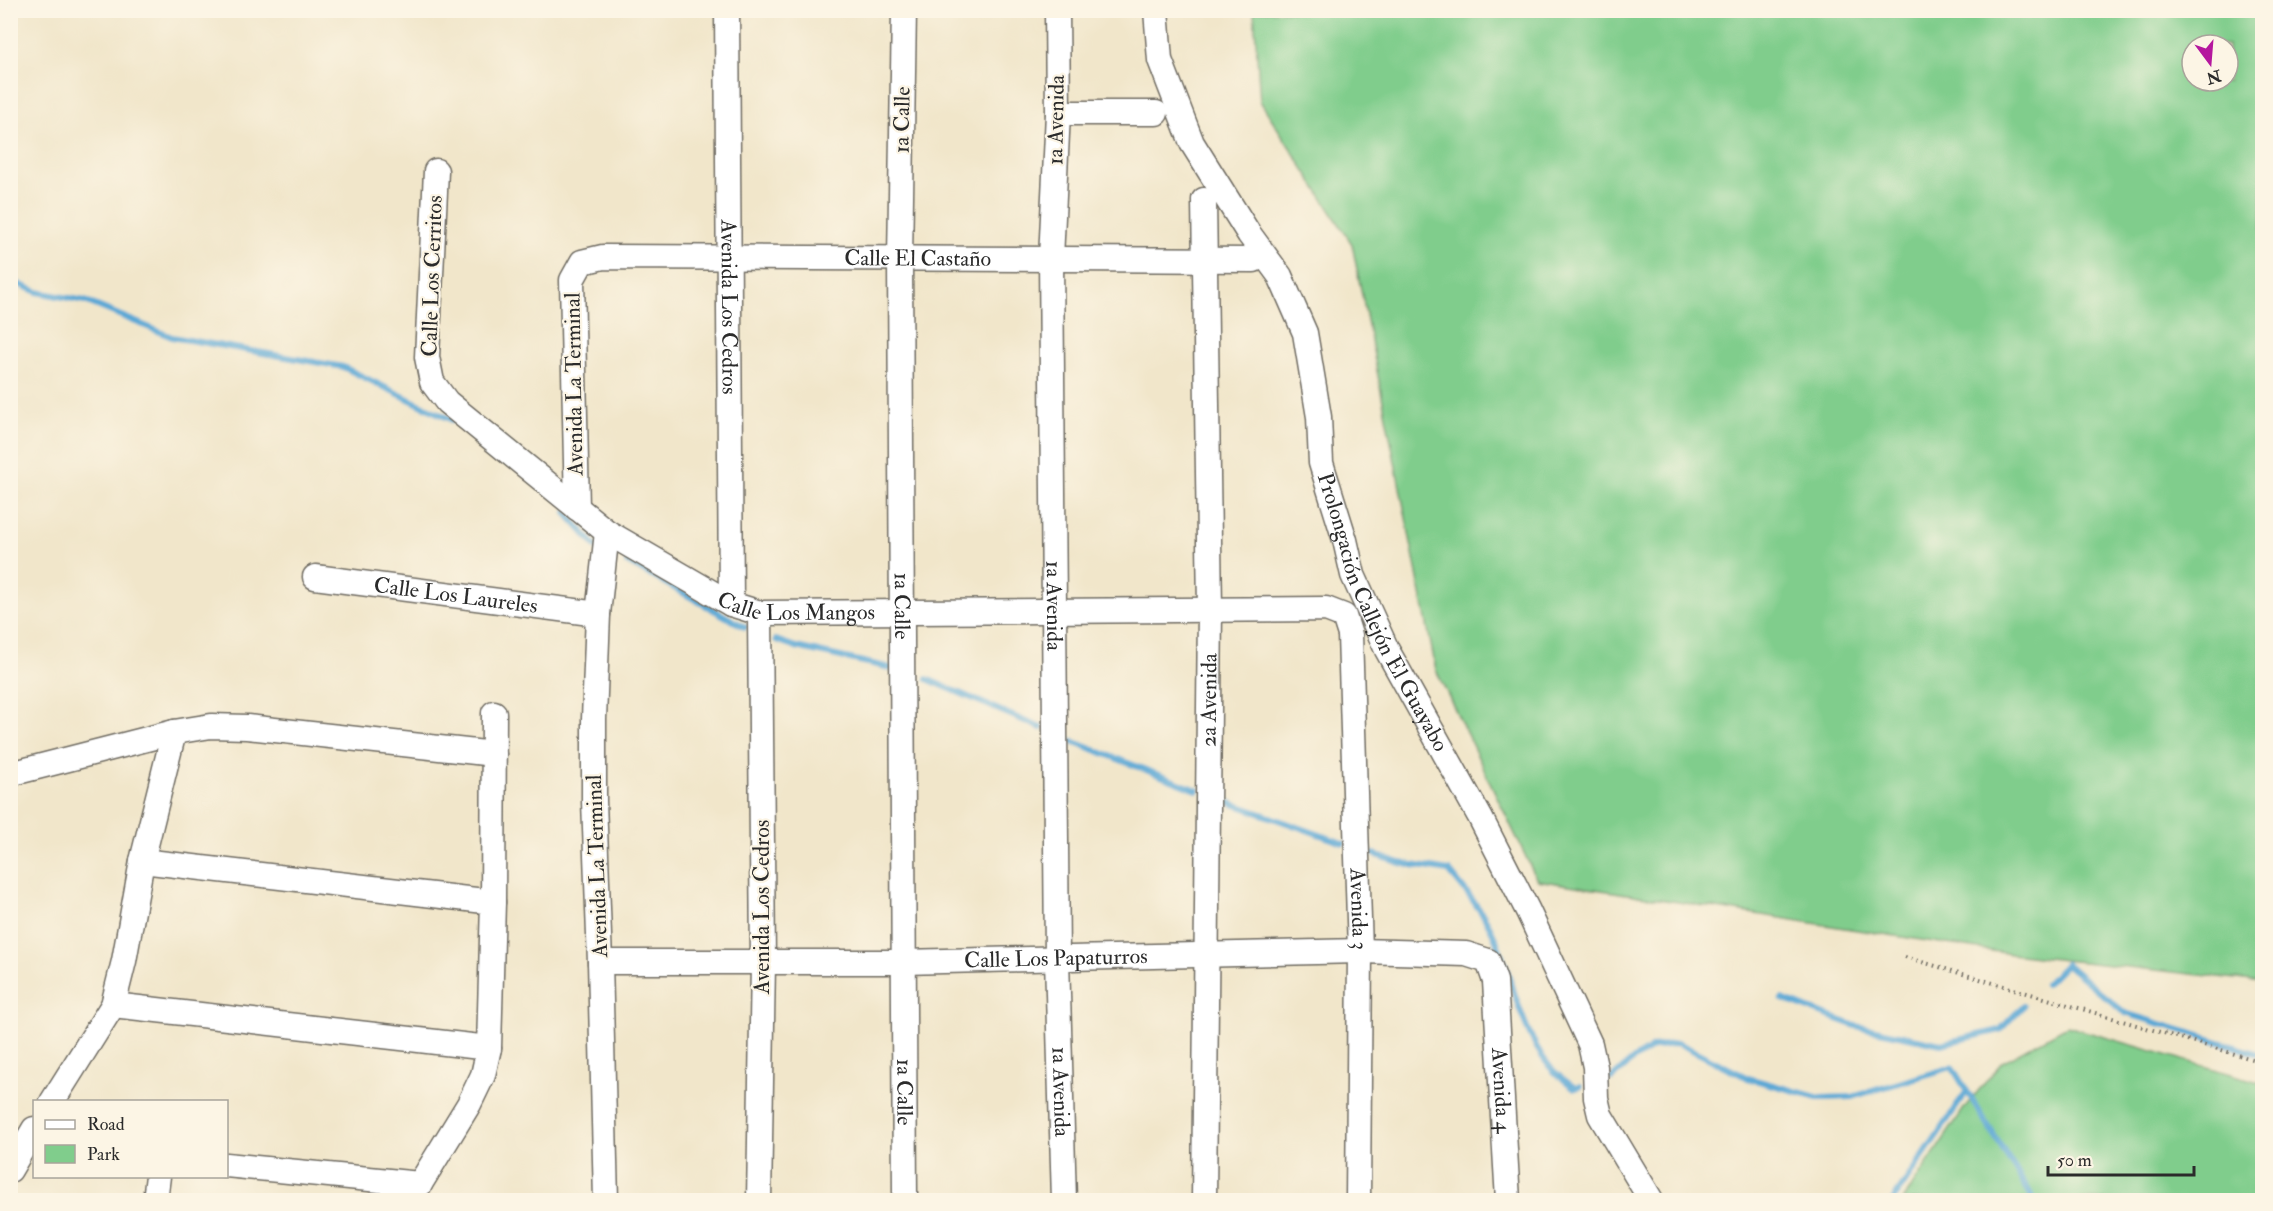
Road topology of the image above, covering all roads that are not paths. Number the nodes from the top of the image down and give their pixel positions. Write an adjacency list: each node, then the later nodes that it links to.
1 (727, 10): 10 (street, Avenida Los Cedros)
2 (904, 10): 11 (street, 1a Calle)
3 (1057, 10): 5 (street, 1a Avenida)
4 (1156, 10): 55 (street, Prolongación Callejón El Guayabo)
5 (1058, 113): 6 (street); 9 (street, 1a Avenida)
6 (1156, 113)
7 (436, 171): 15 (street, Calle Los Cerritos)
8 (1204, 200): 12 (street, 2a Avenida)
9 (1051, 258): 11 (street, Calle El Castaño); 12 (street, Calle El Castaño); 21 (street, 1a Avenida)
10 (729, 259): 11 (street, Calle El Castaño); 14 (street, Calle El Castaño); 19 (street, Avenida Los Cedros)
11 (900, 259): 22 (street, 1a Calle)
12 (1205, 260): 13 (street, Calle El Castaño); 20 (street, 2a Avenida)
13 (1254, 260)
14 (582, 262): 16 (street, Avenida La Terminal)
15 (432, 382): 16 (street, Calle Los Mangos)
16 (577, 508): 17 (street, Calle Los Mangos)
17 (608, 532): 19 (street, Calle Los Mangos); 24 (street, Avenida La Terminal)
18 (315, 577): 24 (street, Calle Los Laureles)
19 (731, 604): 23 (street, Calle Los Mangos)
20 (1210, 609): 21 (street, Calle Los Mangos); 25 (street, Calle Los Mangos); 33 (street, 2a Avenida)
21 (1053, 611): 22 (street, Calle Los Mangos); 34 (street, 1a Avenida)
22 (903, 612): 23 (street, Calle Los Mangos); 36 (street, 1a Calle)
23 (760, 613): 37 (street, Avenida Los Cedros)
24 (598, 614): 35 (street, Avenida La Terminal)
25 (1344, 616): 32 (street, Avenida 3)
26 (494, 713): 28 (street)
27 (174, 732): 28 (street); 29 (street); 30 (street)
28 (494, 754): 31 (street)
29 (10, 774)
30 (142, 861): 31 (street); 39 (street)
31 (493, 902): 40 (street)
32 (1360, 951): 33 (street, Calle Los Papaturros); 38 (street, Calle Los Papaturros); 53 (street, Avenida 3)
33 (1205, 955): 34 (street, Calle Los Papaturros); 52 (street, 2a Avenida)
34 (1057, 959): 36 (street, Calle Los Papaturros); 51 (street, 1a Avenida)
35 (600, 962): 37 (street, Calle Los Papaturros); 48 (street, Avenida La Terminal)
36 (904, 962): 37 (street, Calle Los Papaturros); 50 (street, 1a Calle)
37 (762, 963): 49 (street, Avenida Los Cedros)
38 (1495, 981): 54 (street, Avenida 4)
39 (113, 1005): 40 (street); 41 (street)
40 (489, 1048): 46 (street)
41 (53, 1100)
42 (32, 1138): 44 (street)
43 (228, 1166): 46 (street)
44 (10, 1170)
45 (158, 1178): 47 (street)
46 (412, 1192)
47 (155, 1200)
48 (606, 1200)
49 (759, 1200)
50 (905, 1200)
51 (1064, 1200)
52 (1204, 1200)
53 (1358, 1200)
54 (1508, 1200)
55 (1651, 1200)

